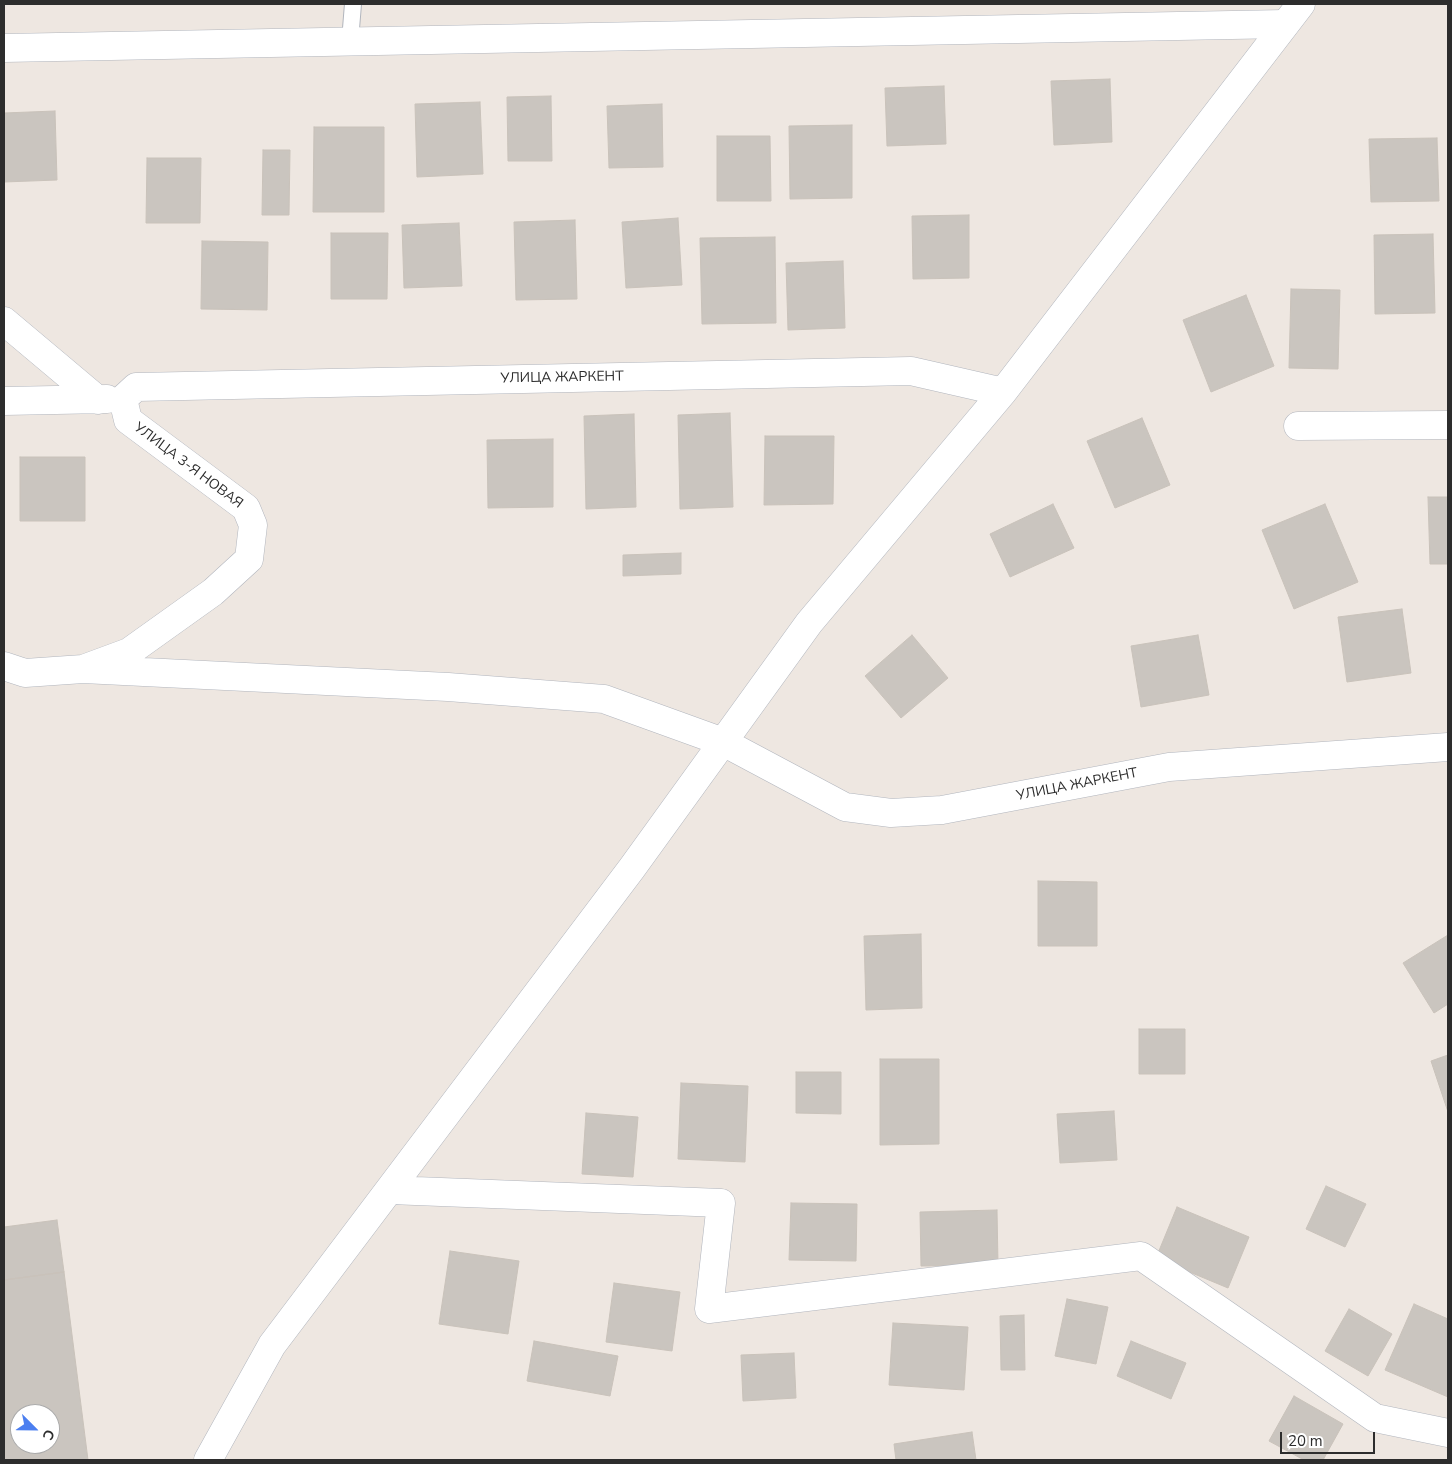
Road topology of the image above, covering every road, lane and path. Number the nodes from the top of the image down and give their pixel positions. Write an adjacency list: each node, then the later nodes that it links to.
1 (353, 4): 3 (lane)
2 (1293, 14): 3 (street); 6 (street)
3 (350, 41): 4 (street)
4 (4, 48)
5 (4, 321): 8 (street, УЛИЦА 3-Я НОВАЯ)
6 (1003, 392): 8 (street, УЛИЦА ЖАРКЕНТ); 13 (street)
7 (4, 401): 8 (street)
8 (116, 406): 12 (street, УЛИЦА 3-Я НОВАЯ)
9 (1298, 426): 10 (street)
10 (1448, 426)
11 (4, 666): 12 (street, УЛИЦА 3-Я НОВАЯ)
12 (83, 669): 13 (street, УЛИЦА ЖАРКЕНТ)
13 (723, 742): 14 (street, УЛИЦА ЖАРКЕНТ); 15 (street)
14 (1448, 748)
15 (390, 1190): 16 (street); 17 (street)
16 (1448, 1433)
17 (208, 1460)

